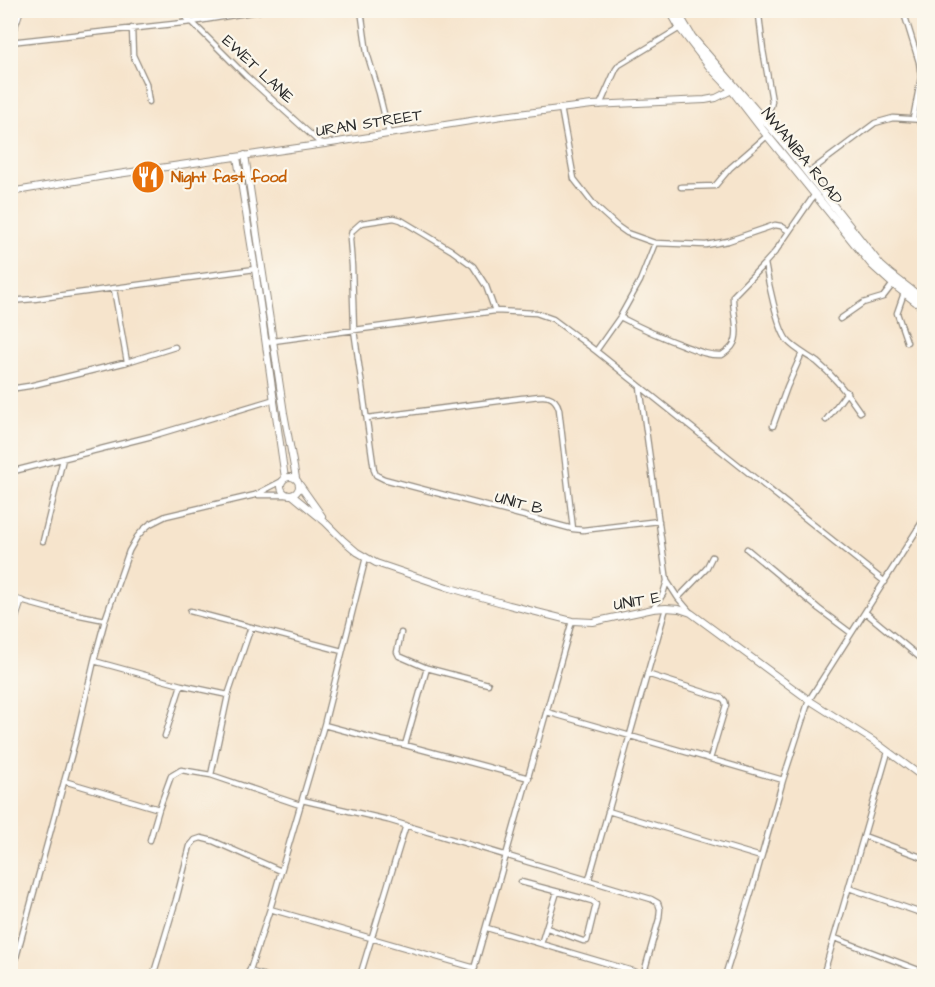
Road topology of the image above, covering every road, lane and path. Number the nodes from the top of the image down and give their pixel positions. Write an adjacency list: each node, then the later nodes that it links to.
1 (12, 10): 13 (highway)
2 (19, 10): 17 (highway)
3 (176, 10): 14 (street, EWET LANE)
4 (264, 10): 11 (street)
5 (361, 10): 27 (street)
6 (670, 10): 16 (main road, NWANIBA ROAD)
7 (676, 10): 19 (main road)
8 (715, 10): 12 (street)
9 (797, 10): 12 (street)
10 (903, 10): 24 (street)
11 (252, 11): 14 (street)
12 (759, 15): 23 (street)
13 (10, 16)
14 (192, 22): 15 (street); 29 (street, EWET LANE)
15 (132, 28): 18 (street); 20 (street)
16 (680, 28): 19 (main road, NWANIBA ROAD); 21 (street)
17 (10, 37)
18 (10, 42)
19 (736, 91): 21 (street, URAN STREET); 23 (main road); 28 (main road, NWANIBA ROAD)
20 (149, 102)
21 (600, 105): 22 (street, URAN STREET)
22 (561, 108): 27 (street, URAN STREET); 37 (street)
23 (763, 119): 32 (main road)
24 (916, 120): 25 (street); 26 (street); 32 (street)
25 (924, 120)
26 (924, 127)
27 (389, 134): 29 (street, URAN STREET)
28 (767, 136): 33 (street); 35 (main road, NWANIBA ROAD)
29 (325, 144): 30 (street, URAN STREET)
30 (245, 156): 31 (street, URAN STREET); 50 (street)
31 (237, 157): 34 (street, URAN STREET); 39 (street)
32 (807, 173): 43 (main road)
33 (681, 187)
34 (10, 192)
35 (815, 194): 36 (street); 40 (main road, NWANIBA ROAD)
36 (789, 231): 37 (street); 38 (street)
37 (655, 243): 47 (street)
38 (765, 263): 47 (street); 54 (street)
39 (255, 269): 41 (street); 50 (street)
40 (892, 284): 42 (main road, NWANIBA ROAD); 48 (street)
41 (114, 289): 44 (street); 55 (street)
42 (904, 293): 45 (main road, NWANIBA ROAD); 51 (street)
43 (924, 300)
44 (10, 301)
45 (924, 308)
46 (495, 310): 49 (street); 49 (street); 53 (street)
47 (620, 317): 53 (street)
48 (840, 319)
49 (354, 330): 50 (street); 61 (street)
50 (270, 342): 59 (street); 67 (street)
51 (907, 342)
52 (176, 347): 55 (street)
53 (596, 351): 56 (street)
54 (802, 353): 58 (street); 63 (street)
55 (127, 362): 57 (street)
56 (640, 387): 71 (street); 79 (street)
57 (10, 389)
58 (847, 392): 60 (street); 62 (street)
59 (275, 399): 64 (street); 66 (street)
60 (860, 412)
61 (368, 418): 73 (street, UNIT B); 73 (street)
62 (826, 420)
63 (773, 426)
64 (63, 459): 65 (street); 74 (street)
65 (10, 472)
66 (284, 479): 67 (street); 68 (street); 69 (street)
67 (298, 481): 69 (street); 72 (street)
68 (255, 495): 69 (street); 88 (street)
69 (289, 495): 72 (street)
70 (924, 519): 79 (street)
71 (659, 521): 73 (street, UNIT B); 78 (street)
72 (325, 522): 77 (street, UNIT E)
73 (573, 529)
74 (43, 540)
75 (747, 549): 93 (street)
76 (712, 557): 81 (street)
77 (366, 558): 89 (street, UNIT E); 94 (street)
78 (667, 581): 81 (street); 84 (street)
79 (885, 582): 86 (street)
80 (10, 598): 82 (street)
81 (678, 598): 87 (street)
82 (21, 601): 88 (street); 91 (street)
83 (666, 608): 84 (street, UNIT E); 87 (street, UNIT E); 98 (street)
84 (653, 609): 89 (street, UNIT E)
85 (190, 611): 90 (street)
86 (865, 612): 93 (street); 96 (street)
87 (692, 613): 102 (street, UNIT E)
88 (105, 620): 95 (street)
89 (572, 621): 103 (street)
90 (251, 627): 94 (street); 101 (street)
91 (10, 633)
92 (401, 633): 97 (street)
93 (851, 633): 102 (street)
94 (342, 651): 104 (street)
95 (94, 661): 100 (street); 113 (street)
96 (924, 661)
97 (427, 668): 99 (street); 107 (street)
98 (647, 674): 106 (street); 109 (street)
99 (488, 684)
100 (181, 685): 101 (street); 105 (street)
101 (228, 694): 110 (street)
102 (809, 700): 108 (street, UNIT E); 114 (street)
103 (547, 712): 106 (street); 111 (street)
104 (324, 725): 107 (street); 115 (street)
105 (165, 736)
106 (629, 736): 109 (street); 117 (street)
107 (405, 745): 111 (street)
108 (888, 752): 112 (street, UNIT E); 119 (street)
109 (710, 759): 114 (street)
110 (211, 775): 115 (street); 116 (street)
111 (529, 778): 121 (street)
112 (924, 778)
113 (64, 780): 116 (street); 140 (street)
114 (783, 780): 122 (street)
115 (301, 803): 118 (street); 124 (street)
116 (159, 809): 120 (street)
117 (608, 811): 122 (street); 125 (street)
118 (406, 825): 121 (street); 133 (street)
119 (864, 836): 123 (street); 127 (street)
120 (150, 840)
121 (507, 855): 125 (street); 131 (street)
122 (762, 857): 145 (street)
123 (924, 858)
124 (281, 871): 129 (street); 141 (street)
125 (589, 879): 139 (street)
126 (521, 882): 128 (street)
127 (849, 888): 130 (street); 134 (street)
128 (557, 892): 132 (street); 132 (street)
129 (270, 909): 133 (street); 138 (street)
130 (924, 914)
131 (487, 928): 135 (street); 136 (street)
132 (546, 928): 135 (street)
133 (372, 938): 136 (street); 143 (street)
134 (835, 938): 137 (street); 146 (street)
135 (541, 944): 139 (street)
136 (475, 968): 144 (street)
137 (924, 972)
138 (249, 974): 142 (street)
139 (643, 975)
140 (11, 976)
141 (153, 976)
142 (266, 976)
143 (360, 976)
144 (472, 976)
145 (725, 976)
146 (823, 976)

